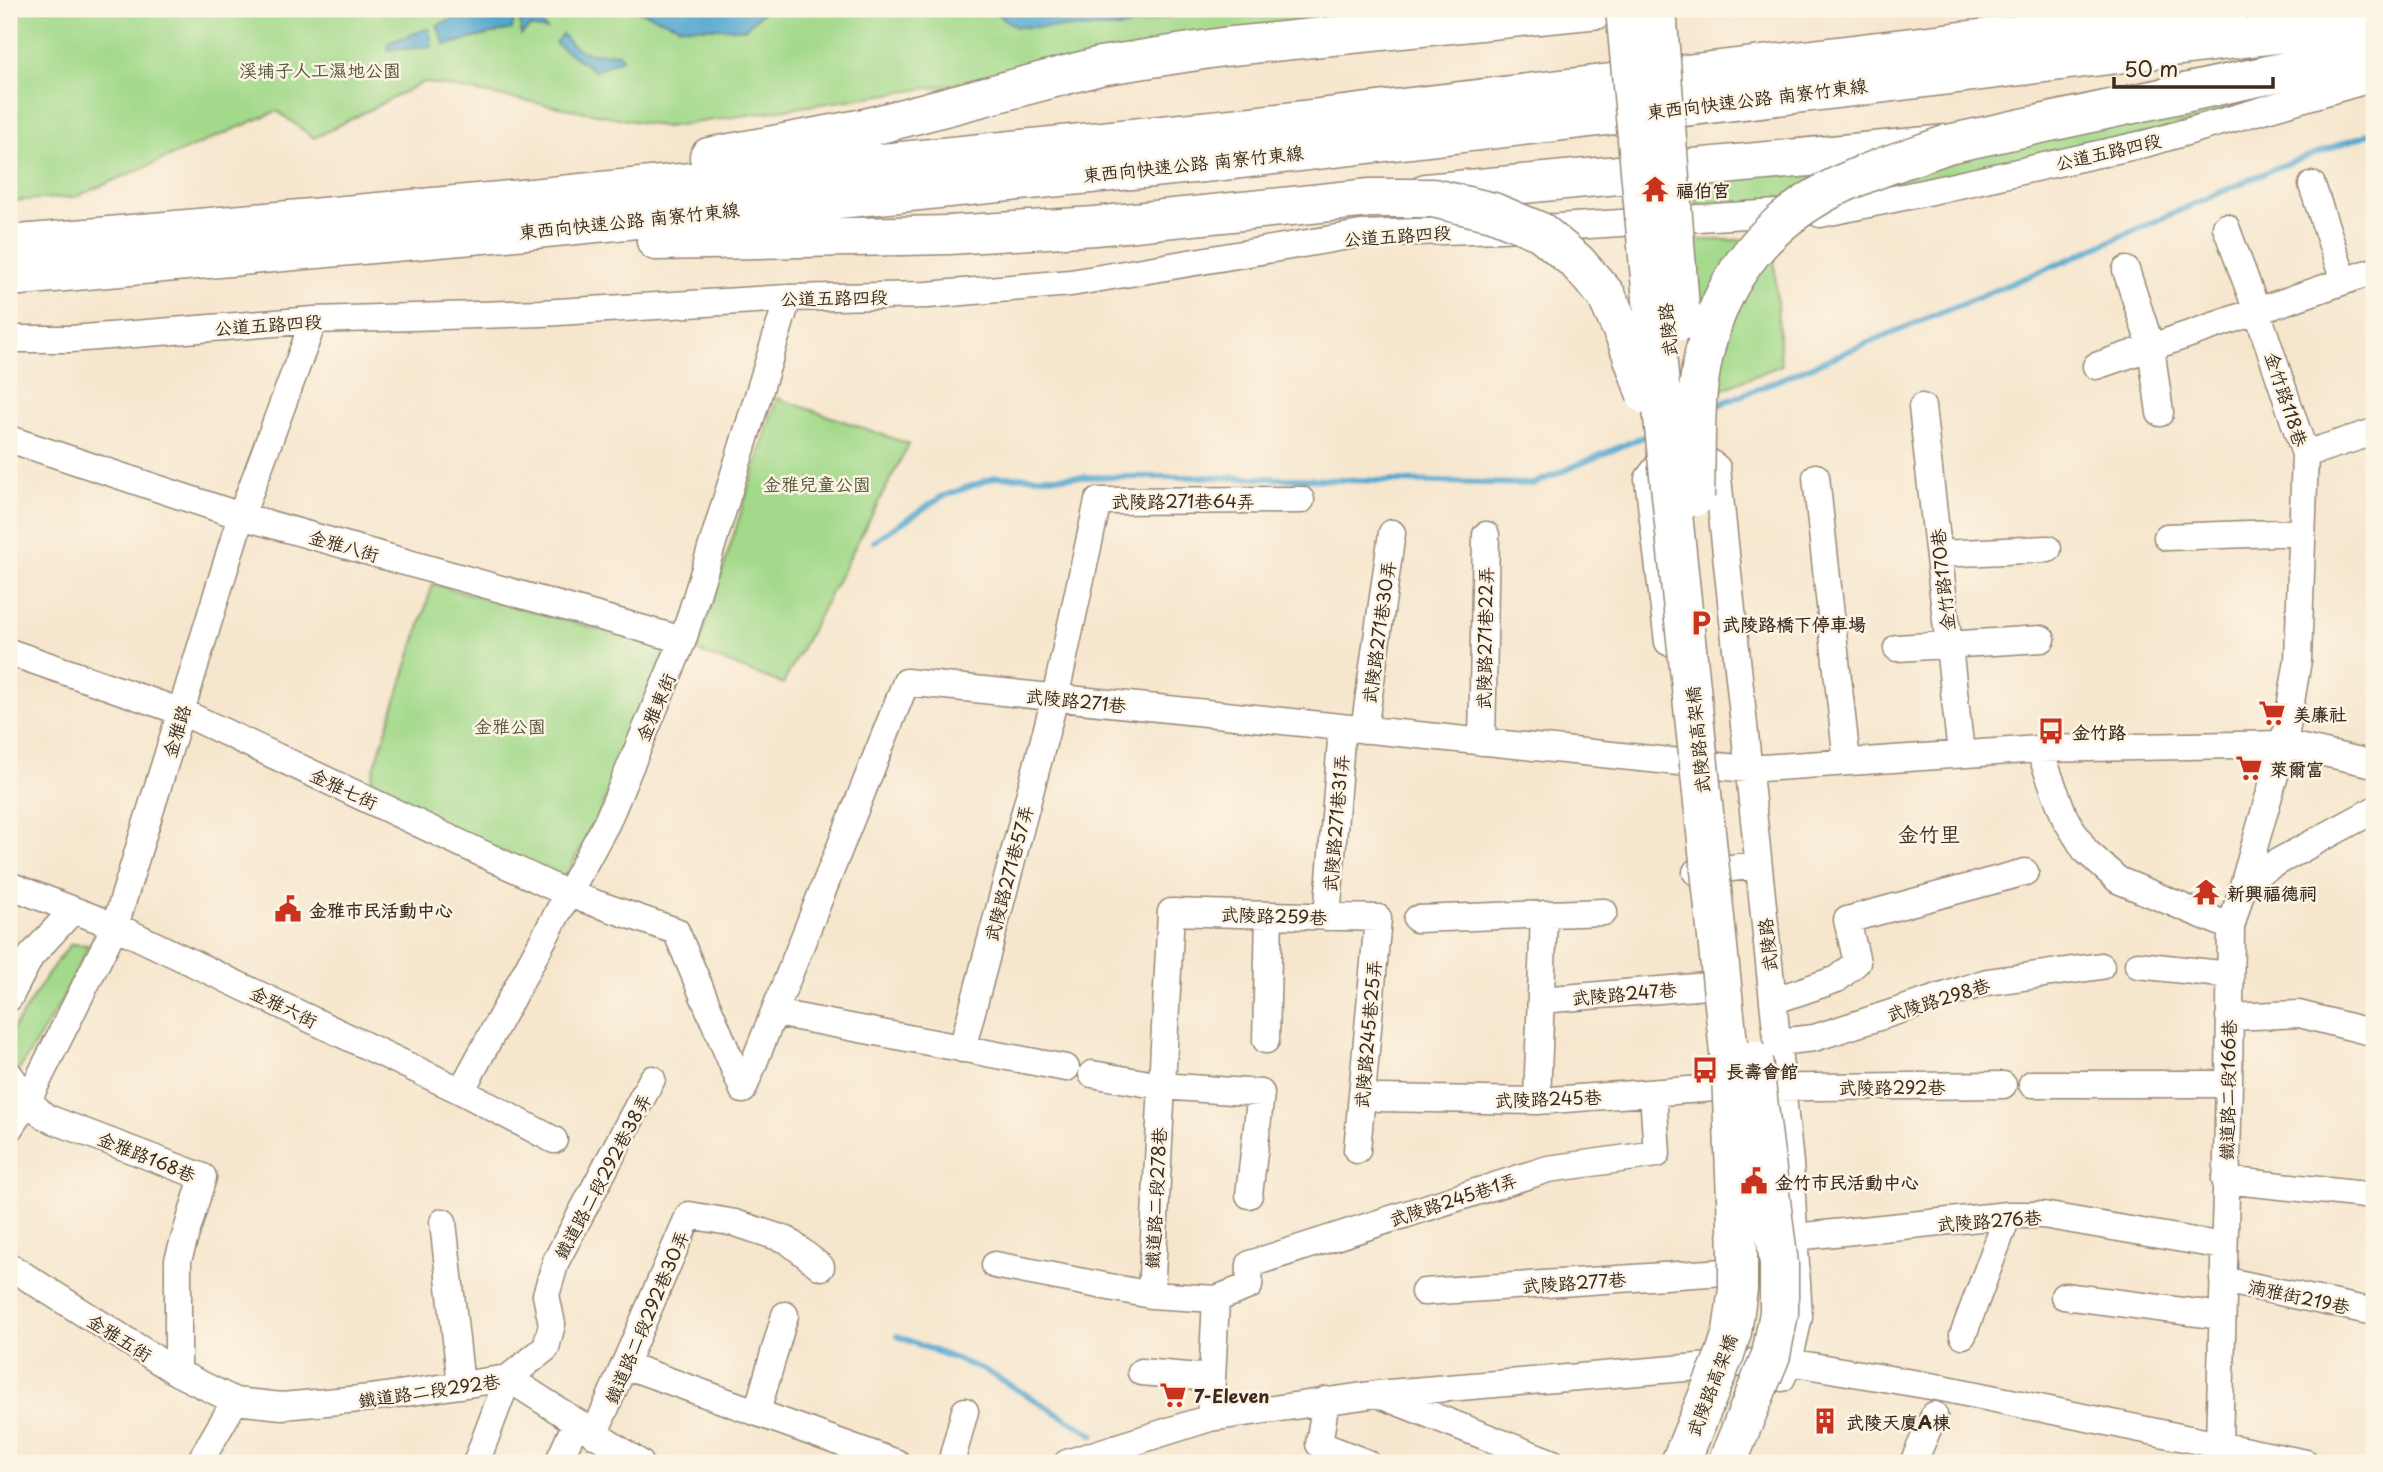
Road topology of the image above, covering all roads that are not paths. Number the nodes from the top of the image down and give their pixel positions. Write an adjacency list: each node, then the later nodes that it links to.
1 (1599, 9): 13 (highway)
2 (1625, 9): 10 (highway, 武陵路高架橋, bridge)
3 (1657, 9): 10 (highway, 武陵路高架橋, bridge)
4 (2230, 9): 7 (highway, 東西向快速公路 南寮竹東線)
5 (2374, 19): 7 (highway, 東西向快速公路 南寮竹東線)
6 (2374, 52): 9 (highway)
7 (1852, 71): 13 (highway, 東西向快速公路 南寮竹東線)
8 (2374, 78): 14 (street, 公道五路四段)
9 (1948, 144): 10 (highway, bridge); 34 (highway, bridge)
10 (1655, 172): 12 (highway, bridge); 34 (highway, 武陵路高架橋, bridge)
11 (2312, 185): 20 (street)
12 (1366, 216): 13 (highway, bridge); 14 (street, 公道五路四段); 21 (street, 公道五路四段); 34 (highway, bridge)
13 (503, 217): 16 (highway, 東西向快速公路 南寮竹東線); 19 (highway, 東西向快速公路 南寮竹東線)
14 (1653, 217): 30 (street, 武陵路)
15 (2226, 227): 22 (street, 金竹路118巷)
16 (9, 244)
17 (2126, 270): 25 (street)
18 (2374, 271): 20 (street)
19 (9, 277)
20 (2344, 281): 22 (street)
21 (788, 298): 23 (street, 公道五路四段); 44 (street, 金雅東街)
22 (2257, 311): 25 (street); 32 (street, 金竹路118巷)
23 (314, 320): 24 (street, 公道五路四段); 36 (street, 金雅路)
24 (9, 339)
25 (2151, 346): 26 (street); 28 (street)
26 (2096, 366)
27 (1922, 407): 42 (street, 金竹路170巷)
28 (2160, 412)
29 (2374, 432): 32 (street)
30 (1678, 438): 56 (street, 武陵路); 58 (street, 武陵路)
31 (9, 439): 36 (street, 金雅八街)
32 (2305, 454): 37 (street, 金竹路118巷)
33 (1816, 477): 55 (street)
34 (1684, 498): 89 (highway, 武陵路高架橋, bridge)
35 (1301, 500): 48 (street, 武陵路271巷64弄)
36 (241, 516): 44 (street, 金雅八街); 49 (street, 金雅路)
37 (2302, 532): 40 (street); 52 (street, 金竹路118巷)
38 (1392, 533): 50 (street, 武陵路271巷30弄)
39 (1486, 534): 51 (street, 武陵路271巷22弄)
40 (2167, 537)
41 (2048, 549): 42 (street)
42 (1939, 554): 45 (street, 金竹路170巷)
43 (2042, 639): 45 (street)
44 (683, 640): 65 (street, 金雅東街)
45 (1949, 644): 46 (street); 54 (street, 金竹路170巷)
46 (1898, 648)
47 (9, 652): 49 (street, 金雅七街)
48 (1055, 698): 50 (street, 武陵路271巷); 83 (street, 武陵路271巷); 87 (street, 武陵路271巷57弄)
49 (182, 712): 65 (street, 金雅七街); 74 (street, 金雅路)
50 (1353, 729): 51 (street, 武陵路271巷); 71 (street, 武陵路271巷31弄)
51 (1482, 742): 56 (street, 武陵路271巷)
52 (2284, 744): 53 (street); 57 (street); 63 (street, 鐵道路二段166巷)
53 (2039, 749): 54 (street); 75 (street)
54 (1961, 753): 55 (street)
55 (1847, 762): 58 (street)
56 (1683, 763): 58 (street); 61 (street, 武陵路)
57 (2374, 764)
58 (1747, 769): 60 (street, 武陵路)
59 (2374, 810): 63 (street)
60 (1758, 865): 61 (street); 82 (street, 武陵路)
61 (1696, 872): 79 (street, 武陵路)
62 (2025, 872): 82 (street)
63 (2246, 879): 75 (street, 鐵道路二段166巷)
64 (9, 885): 66 (street, 金雅六街)
65 (568, 894): 97 (street, 金雅七街); 98 (street, 金雅東街)
66 (73, 910): 74 (street, 金雅六街); 80 (street)
67 (1171, 912): 70 (street, 武陵路259巷); 95 (street, 鐵道路二段278巷)
68 (1604, 912): 69 (street)
69 (1544, 914): 73 (street); 81 (street)
70 (1269, 915): 71 (street, 武陵路259巷); 86 (street)
71 (1327, 917): 72 (street, 武陵路259巷)
72 (1378, 918): 105 (street, 武陵路245巷25弄)
73 (1417, 919)
74 (116, 926): 98 (street, 金雅六街); 101 (street, 金雅路)
75 (2231, 927): 78 (street, 鐵道路二段166巷)
76 (2101, 965): 89 (street, 武陵路298巷)
77 (2138, 965): 78 (street)
78 (2230, 975): 84 (street, 鐵道路二段166巷)
79 (1707, 986): 81 (street, 武陵路247巷); 89 (street, 武陵路)
80 (9, 999)
81 (1541, 1000): 102 (street)
82 (1773, 1001): 89 (street, 武陵路)
83 (776, 1013): 87 (street); 97 (street, 武陵路271巷)
84 (2229, 1017): 85 (street); 94 (street, 鐵道路二段166巷)
85 (2374, 1034)
86 (1266, 1040)
87 (961, 1049): 88 (street)
88 (1066, 1068)
89 (1752, 1071): 96 (street, 武陵路292巷); 99 (street, 武陵路245巷); 111 (street, 武陵路); 116 (street, 武陵路); 153 (highway, 武陵路高架橋, bridge); 154 (highway, bridge); 155 (highway, 武陵路高架橋, bridge)
90 (9, 1074): 101 (street)
91 (1092, 1074): 95 (street)
92 (652, 1079): 131 (street, 鐵道路二段292巷38弄)
93 (2032, 1084): 94 (street)
94 (2229, 1084): 106 (street, 鐵道路二段166巷)
95 (1161, 1086): 107 (street); 119 (street, 鐵道路二段278巷)
96 (2003, 1086)
97 (743, 1090)
98 (461, 1091): 104 (street, 金雅六街)
99 (1653, 1093): 102 (street, 武陵路245巷); 121 (street, 武陵路245巷1弄)
100 (1379, 1098): 102 (street, 武陵路245巷)
101 (28, 1100): 103 (street, 金雅路); 130 (street, 金雅路168巷)
102 (1537, 1101)
103 (9, 1129)
104 (554, 1140)
105 (1357, 1150)
106 (2225, 1180): 108 (street); 112 (street, 鐵道路二段166巷)
107 (1249, 1195)
108 (2374, 1196)
109 (2008, 1215): 111 (street, 武陵路276巷); 112 (street, 武陵路276巷); 125 (street)
110 (443, 1222): 133 (street)
111 (1795, 1237): 126 (street, 武陵路)
112 (2223, 1246): 117 (street, 鐵道路二段166巷)
113 (995, 1265): 119 (street)
114 (9, 1266): 130 (street, 金雅五街)
115 (821, 1268): 127 (street, 鐵道路二段292巷30弄)
116 (1724, 1272): 118 (street, 武陵路277巷); 128 (street, 武陵路)
117 (2223, 1280): 122 (street, 湳雅街219巷); 124 (street, 鐵道路二段166巷)
118 (1424, 1292)
119 (1151, 1295): 121 (street, 鐵道路二段278巷)
120 (2064, 1296): 124 (street)
121 (1216, 1299): 132 (street)
122 (2374, 1312)
123 (785, 1315): 138 (street)
124 (2222, 1316): 142 (street, 鐵道路二段166巷)
125 (1963, 1335)
126 (1789, 1362): 128 (street); 142 (street); 156 (street, 武陵路)
127 (625, 1365): 138 (street); 141 (street, 鐵道路二段292巷30弄)
128 (1704, 1366): 134 (street); 152 (street, 武陵路)
129 (1141, 1372): 132 (street)
130 (178, 1373): 136 (street, 金雅五街)
131 (508, 1378): 133 (street, 鐵道路二段292巷); 141 (street, 鐵道路二段292巷); 144 (street)
132 (1211, 1378): 140 (street)
133 (461, 1385): 136 (street, 鐵道路二段292巷)
134 (1377, 1394): 135 (street); 151 (street)
135 (1326, 1400): 140 (street); 150 (street)
136 (235, 1401): 143 (street)
137 (965, 1411): 148 (street)
138 (757, 1412): 147 (street)
139 (1934, 1415): 157 (street)
140 (1210, 1418): 149 (street)
141 (585, 1429): 145 (street, 鐵道路二段292巷30弄); 146 (street, 鐵道路二段292巷)
142 (2222, 1454): 158 (street)
143 (199, 1463)
144 (476, 1463)
145 (558, 1463)
146 (640, 1463)
147 (897, 1463)
148 (951, 1463)
149 (1067, 1463)
150 (1367, 1463)
151 (1553, 1463)
152 (1663, 1463)
153 (1680, 1463)
154 (1703, 1463)
155 (1727, 1463)
156 (1746, 1463)
157 (1913, 1463)
158 (2306, 1463)

